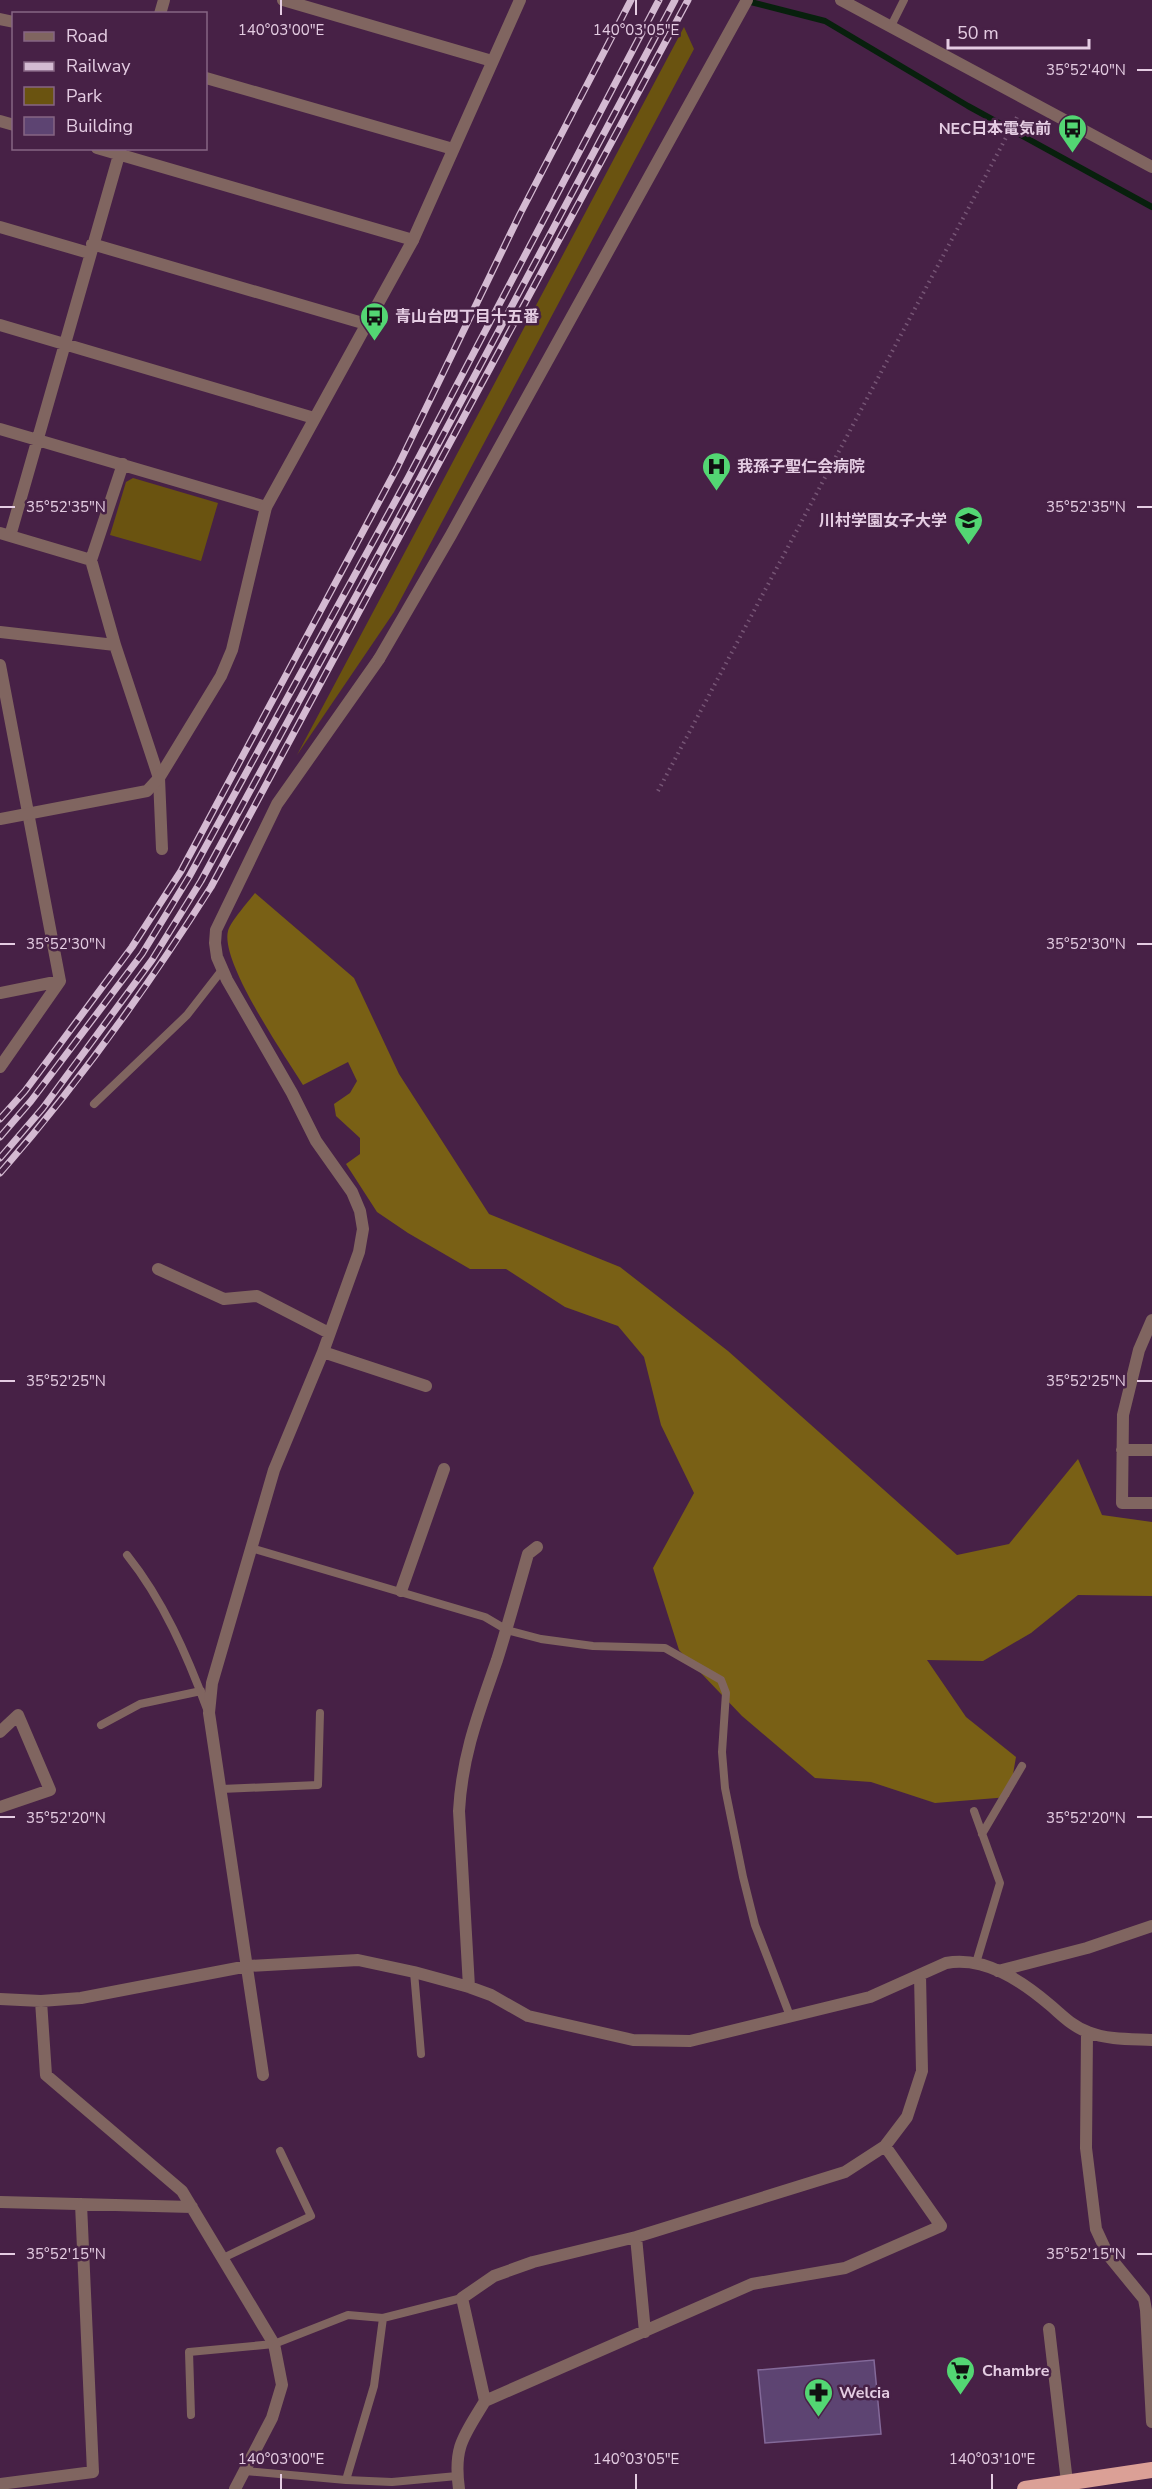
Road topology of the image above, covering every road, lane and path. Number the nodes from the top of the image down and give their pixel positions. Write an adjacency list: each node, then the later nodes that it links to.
1 (283, 0): 7 (street)
2 (520, 0): 7 (street)
3 (747, 0): 35 (street)
4 (842, 0): 6 (street)
5 (904, 0): 6 (lane)
6 (891, 26): 12 (street)
7 (492, 61): 10 (street)
8 (207, 78): 10 (street)
9 (1017, 117): 31 (path)
10 (453, 149): 14 (street)
11 (120, 152): 14 (street); 15 (street)
12 (1152, 167)
13 (0, 227): 15 (street)
14 (413, 240): 16 (street)
15 (91, 249): 16 (street); 18 (street)
16 (366, 324): 19 (street)
17 (0, 325): 18 (street)
18 (64, 343): 19 (street); 21 (street)
19 (314, 418): 23 (street)
20 (0, 429): 21 (street)
21 (37, 440): 22 (street); 24 (street)
22 (123, 464): 23 (street); 25 (street)
23 (266, 507): 30 (street)
24 (5, 534): 25 (street)
25 (91, 560): 27 (street)
26 (0, 632): 27 (street)
27 (115, 645): 30 (street)
28 (0, 665): 29 (street)
29 (5, 724): 32 (street)
30 (159, 778): 32 (street); 34 (street)
31 (658, 791)
32 (28, 814): 33 (street); 36 (street)
33 (0, 819)
34 (162, 849)
35 (222, 970): 39 (lane); 42 (street)
36 (60, 981): 37 (street); 38 (street)
37 (0, 993)
38 (0, 1067)
39 (94, 1104)
40 (158, 1269): 42 (street)
41 (1152, 1320): 43 (street)
42 (329, 1333): 45 (street)
43 (1139, 1350): 44 (street); 47 (street)
44 (1152, 1350)
45 (322, 1352): 46 (street); 52 (street)
46 (426, 1386)
47 (1122, 1450): 48 (street); 50 (street)
48 (1152, 1450)
49 (444, 1469): 54 (street)
50 (1152, 1503)
51 (537, 1547): 55 (street)
52 (251, 1548): 54 (lane); 57 (street)
53 (127, 1555): 56 (lane)
54 (401, 1591): 55 (lane)
55 (507, 1630): 72 (street); 75 (lane)
56 (201, 1691): 57 (lane); 59 (lane)
57 (209, 1713): 62 (street)
58 (320, 1713): 62 (lane)
59 (101, 1725)
60 (0, 1732): 63 (street)
61 (1022, 1766): 65 (lane)
62 (221, 1789): 68 (street)
63 (0, 1807)
64 (975, 1811): 65 (lane)
65 (982, 1833): 67 (lane)
66 (1152, 1926): 69 (street)
67 (976, 1963): 69 (street); 71 (street)
68 (248, 1966): 70 (street); 74 (street); 79 (street)
69 (998, 1971): 76 (street)
70 (414, 1972): 72 (street); 78 (lane)
71 (920, 1975): 75 (street); 80 (street)
72 (470, 1987): 75 (street)
73 (0, 1999): 74 (street)
74 (41, 2001): 84 (street)
75 (790, 2016)
76 (1087, 2032): 77 (street); 94 (street)
77 (1152, 2040)
78 (421, 2054)
79 (263, 2075)
80 (885, 2146): 85 (street); 90 (street)
81 (279, 2151): 86 (lane)
82 (0, 2202): 83 (street)
83 (81, 2204): 84 (street); 100 (street)
84 (192, 2207): 86 (street)
85 (636, 2237): 87 (street); 90 (street)
86 (223, 2258): 91 (street)
87 (462, 2298): 88 (lane); 92 (street)
88 (383, 2318): 91 (lane); 97 (lane)
89 (1049, 2329): 98 (street)
90 (645, 2332): 92 (street)
91 (274, 2344): 93 (lane); 96 (street)
92 (485, 2401): 99 (street)
93 (191, 2415)
94 (1152, 2421)
95 (1152, 2469): 98 (highway)
96 (245, 2471): 97 (lane); 101 (street)
97 (346, 2480): 99 (lane)
98 (1067, 2482): 102 (highway)
99 (458, 2483)
100 (0, 2484)
101 (235, 2489)
102 (1025, 2489)

